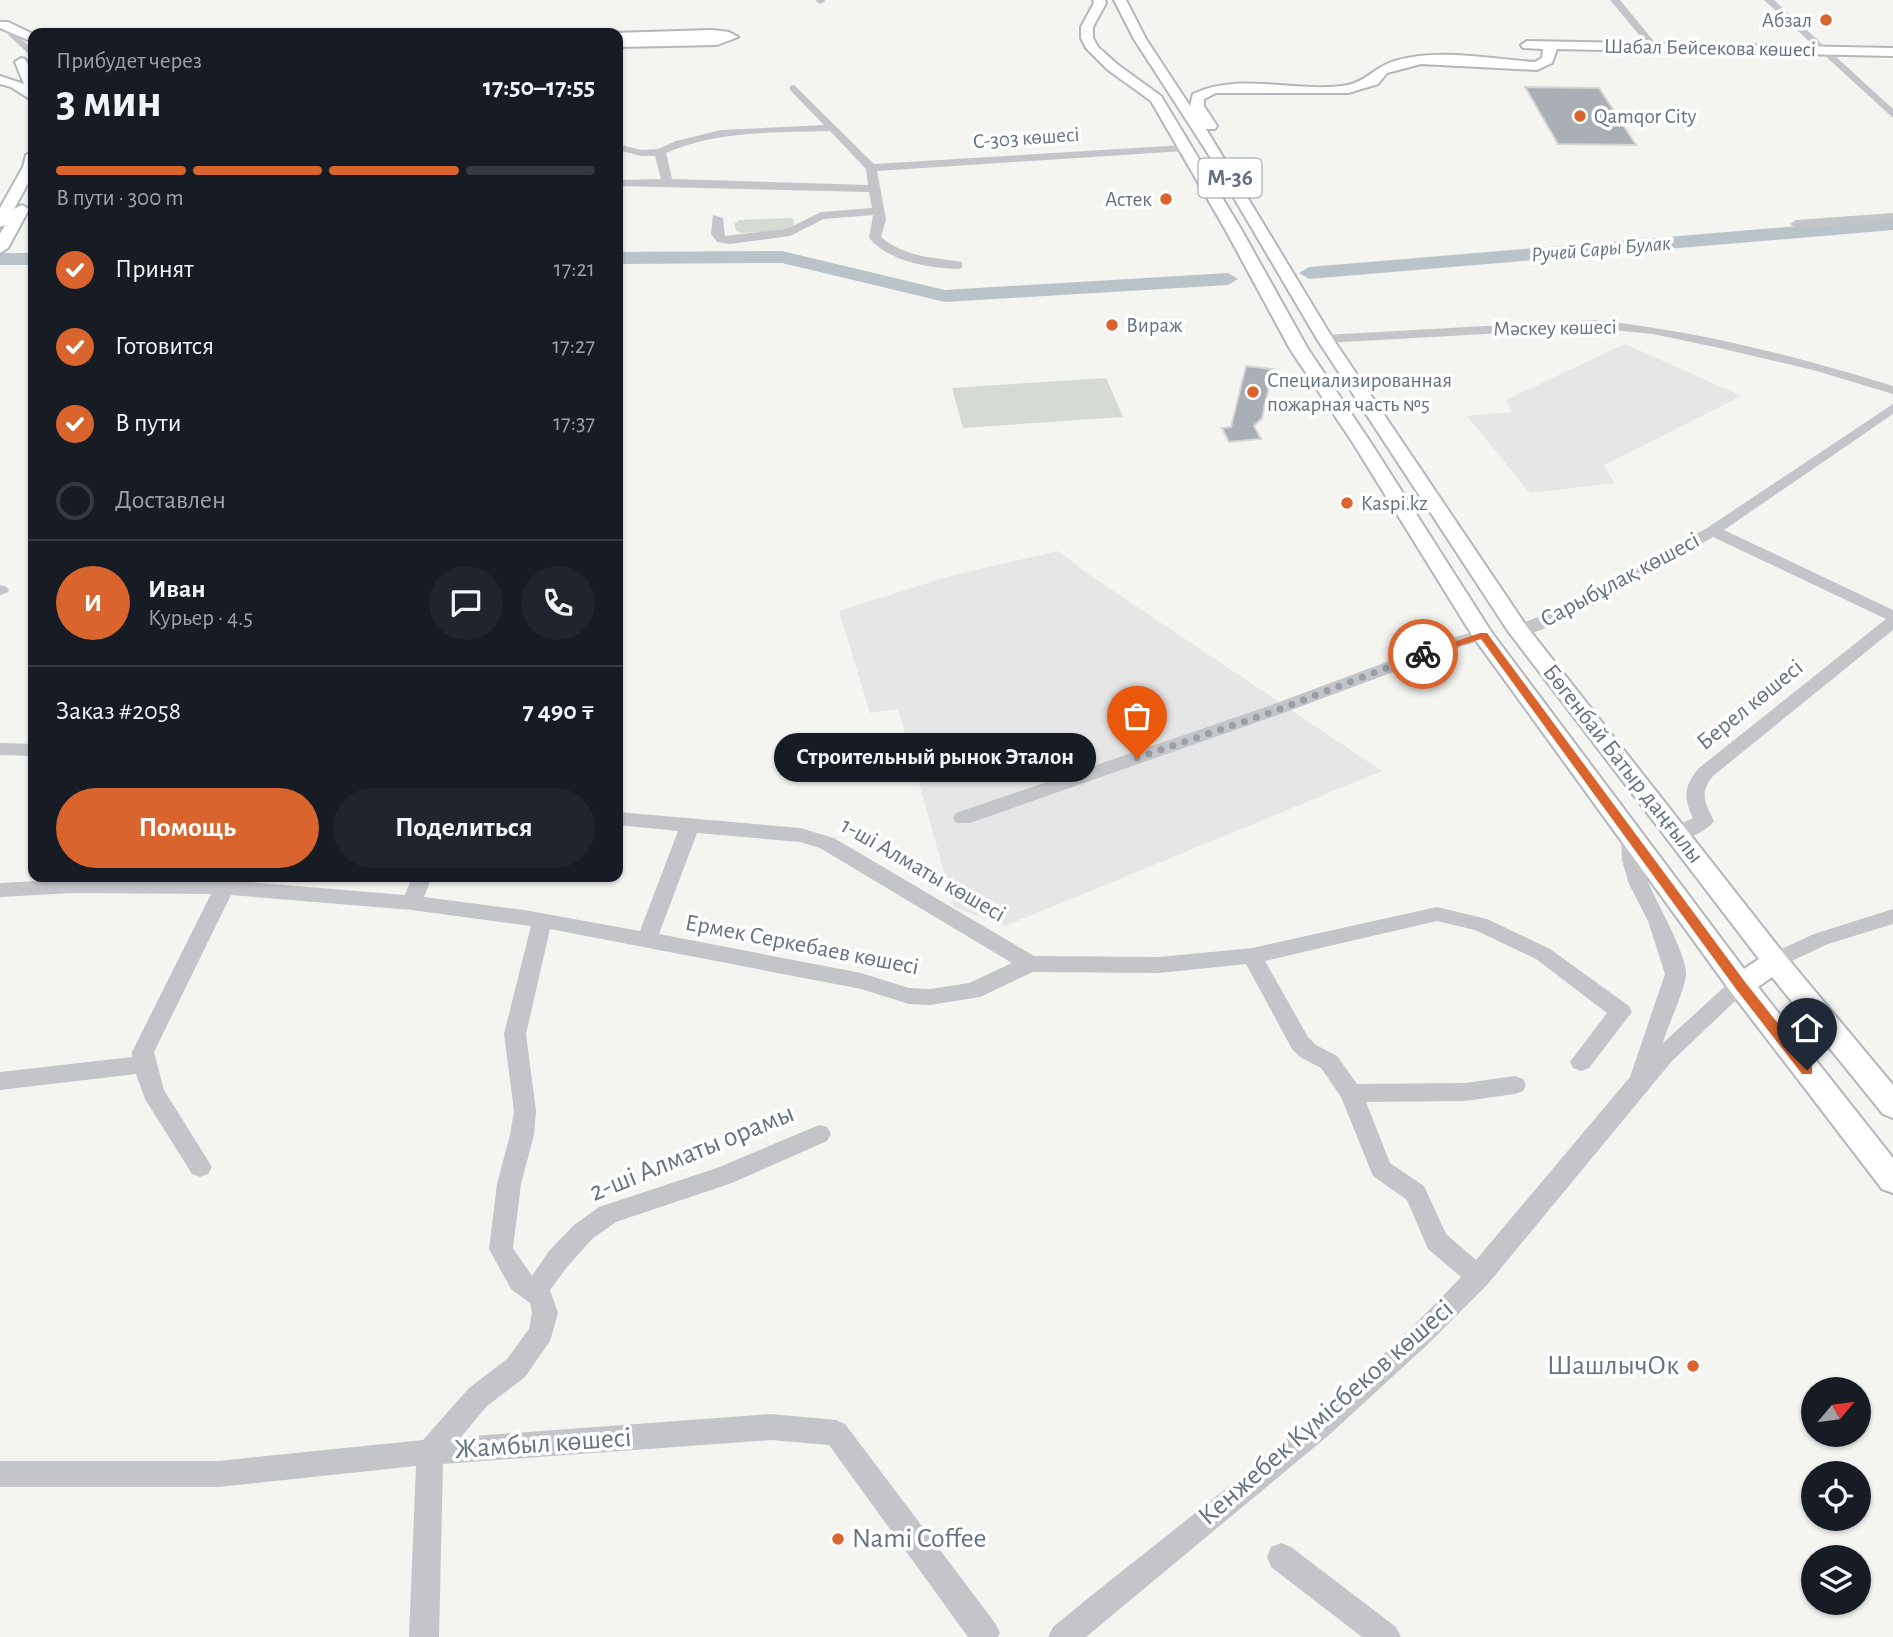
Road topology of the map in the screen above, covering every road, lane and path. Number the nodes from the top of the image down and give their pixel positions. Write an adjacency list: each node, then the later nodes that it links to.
1 (1615, 0): 11 (street)
2 (1769, 0): 12 (street)
3 (1099, 1): 4 (main road); 23 (main road, M-36)
4 (1120, 1): 25 (main road, M-36)
5 (1, 27): 7 (main road); 13 (street); 15 (street)
6 (623, 35): 8 (main road)
7 (28, 36)
8 (623, 43)
9 (1527, 45): 10 (main road, Шабал Бейсекова көшесі)
10 (1554, 45): 11 (main road, Шабал Бейсекова көшесі); 25 (main road)
11 (1654, 47): 12 (main road, Шабал Бейсекова көшесі)
12 (1824, 50): 14 (main road, Шабал Бейсекова көшесі); 20 (street)
13 (28, 51)
14 (1893, 52)
15 (20, 66): 17 (main road)
16 (0, 80): 19 (main road)
17 (28, 84)
18 (793, 88): 21 (street)
19 (28, 92)
20 (1893, 115)
21 (831, 128): 24 (street); 27 (street)
22 (623, 148): 24 (street)
23 (1185, 148): 27 (street, С-303 көшесі); 38 (main road, M-36)
24 (660, 152): 28 (street)
25 (1214, 152): 37 (main road, M-36)
26 (28, 168): 35 (main road)
27 (871, 168): 30 (street)
28 (667, 181): 29 (street); 30 (street)
29 (623, 183)
30 (875, 188): 32 (street)
31 (28, 199): 39 (main road)
32 (878, 211): 34 (street); 40 (street)
33 (1893, 217): 36 (street)
34 (717, 218)
35 (0, 222)
36 (1796, 223)
37 (1260, 228): 38 (main road); 41 (main road, M-36)
38 (1233, 229): 42 (main road, M-36)
39 (0, 248)
40 (958, 265)
41 (1325, 339): 42 (main road, Мәскеу көшесі); 43 (street, Мәскеу көшесі); 48 (main road, Бөгенбай Батыр даңғылы / M-36)
42 (1294, 341): 49 (main road, Бөгенбай Батыр даңғылы / M-36)
43 (1893, 390)
44 (1893, 408): 45 (street, Сарыбұлақ көшесі)
45 (1713, 531): 46 (street); 48 (street, Сарыбұлақ көшесі)
46 (1893, 616)
47 (1893, 622): 55 (street, Берел көшесі)
48 (1519, 631): 49 (main road, Сарыбұлақ көшесі); 55 (main road, Бөгенбай Батыр даңғылы / M-36)
49 (1483, 635): 52 (street, Сарыбұлақ көшесі); 56 (main road, Бөгенбай Батыр даңғылы / M-36)
50 (0, 749): 51 (street)
51 (28, 750)
52 (963, 818)
53 (623, 819): 54 (street, 1-ші Алматы көшесі)
54 (690, 824): 63 (street); 66 (street, 1-ші Алматы көшесі)
55 (1676, 835): 65 (main road, Бөгенбай Батыр даңғылы / M-36)
56 (1631, 836): 67 (main road, Бөгенбай Батыр даңғылы / M-36); 71 (street)
57 (420, 882): 60 (street)
58 (225, 887): 59 (street, Ермек Серкебаев көшесі); 60 (street, Ермек Серкебаев көшесі); 69 (street)
59 (0, 890)
60 (412, 902): 62 (street, Ермек Серкебаев көшесі)
61 (1893, 915): 65 (street)
62 (542, 921): 63 (street, Ермек Серкебаев көшесі); 79 (street)
63 (646, 941): 66 (street, Ермек Серкебаев көшесі)
64 (1252, 956): 66 (street, Ермек Серкебаев көшесі); 68 (street, Ермек Серкебаев көшесі); 73 (street)
65 (1774, 961): 67 (main road); 74 (main road, Бөгенбай Батыр даңғылы / M-36)
66 (1030, 964)
67 (1741, 985): 71 (street, Кенжебек Күмісбеков көшесі); 77 (main road, Бөгенбай Батыр даңғылы / M-36)
68 (1581, 1062)
69 (144, 1064): 70 (street); 76 (street)
70 (0, 1081)
71 (1640, 1081): 78 (street, Кенжебек Күмісбеков көшесі)
72 (1515, 1085): 73 (street)
73 (1351, 1093): 78 (street)
74 (1893, 1106)
75 (819, 1134): 79 (street, 2-ші Алматы орамы)
76 (200, 1167)
77 (1893, 1180)
78 (1478, 1277): 85 (street, Кенжебек Күмісбеков көшесі)
79 (535, 1292): 80 (street)
80 (430, 1452): 81 (street, Жамбыл көшесі); 83 (street, Жамбыл көшесі); 84 (street)
81 (0, 1474)
82 (1281, 1557): 86 (street)
83 (984, 1635)
84 (424, 1637)
85 (1063, 1637)
86 (1386, 1637)

